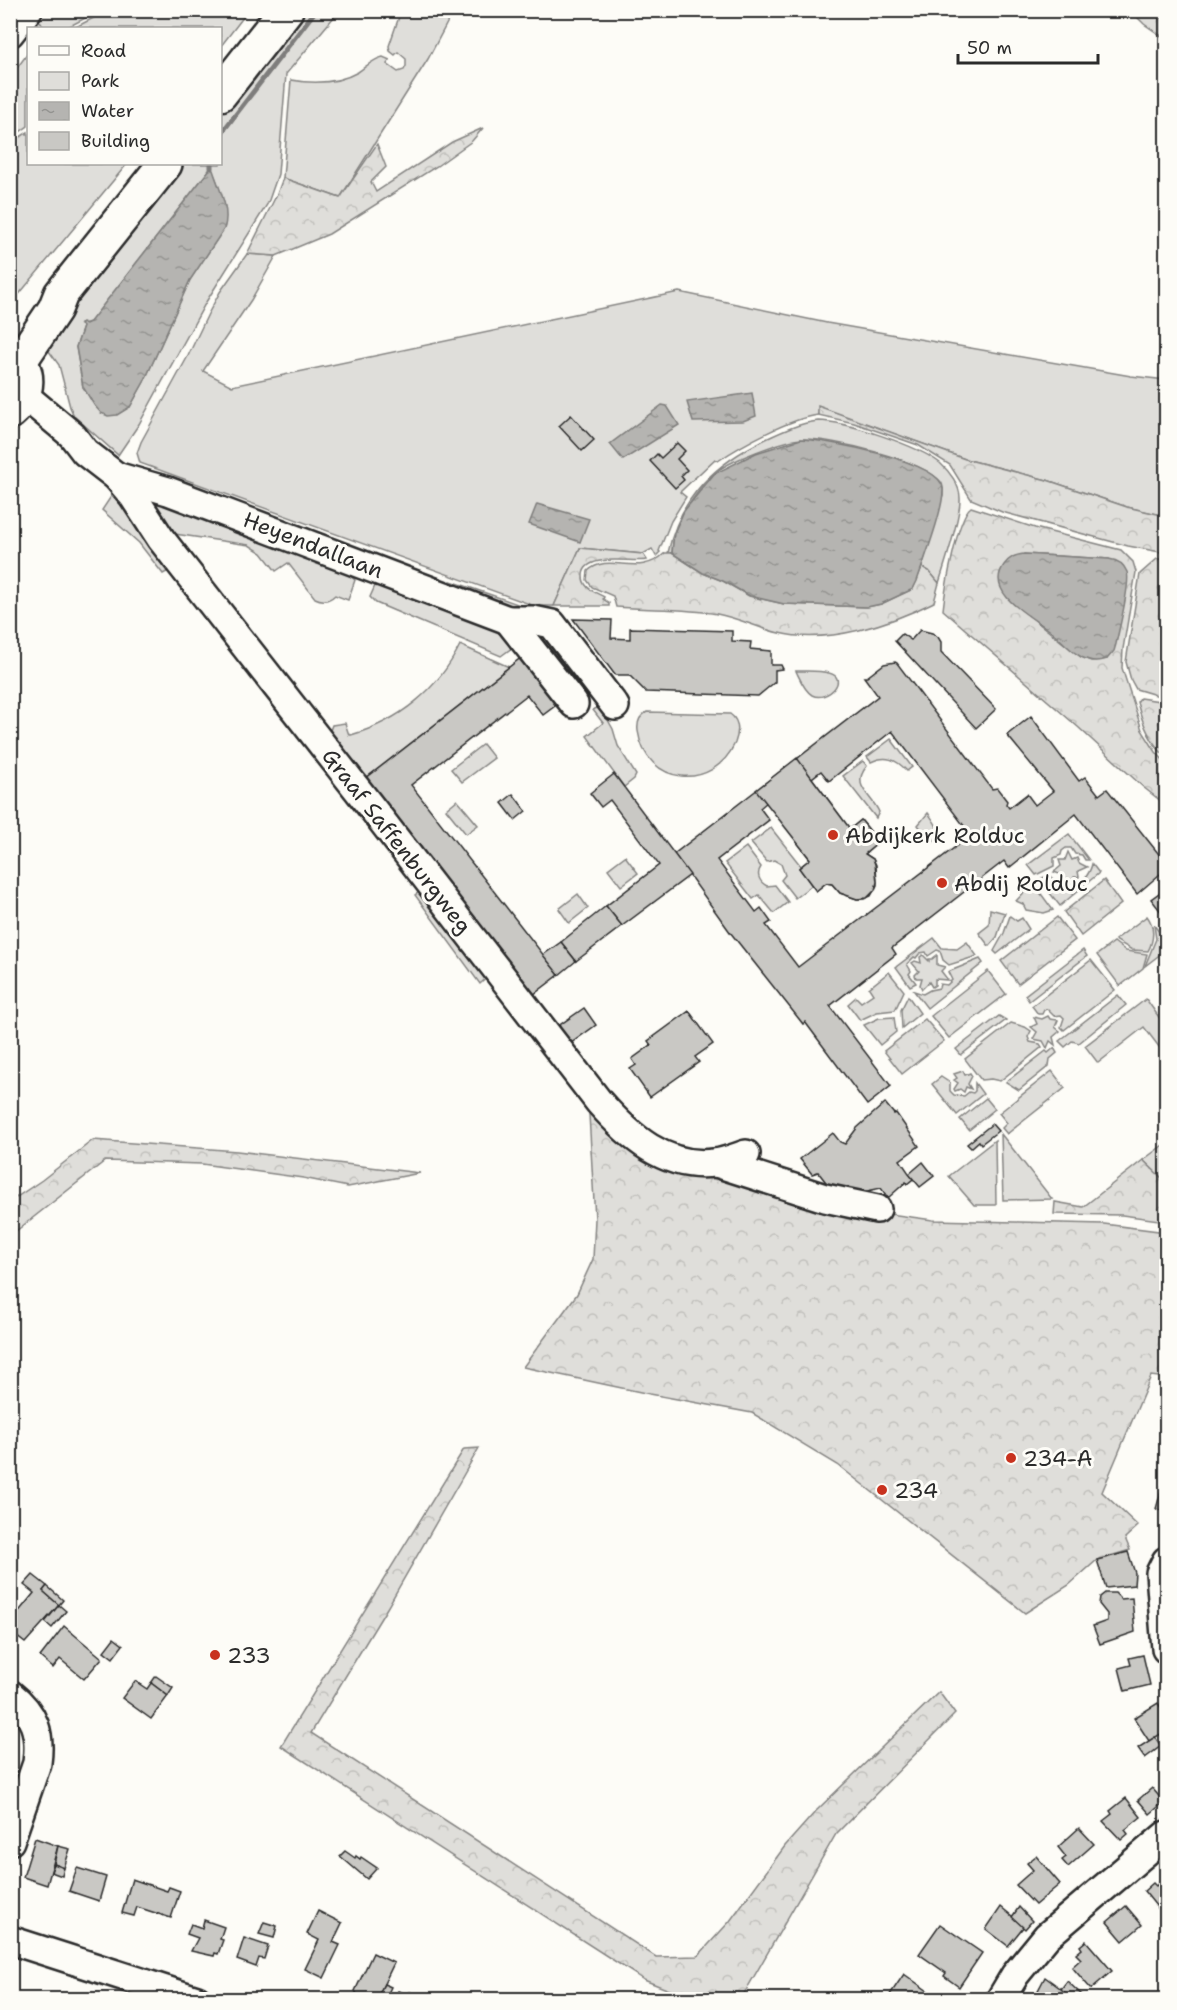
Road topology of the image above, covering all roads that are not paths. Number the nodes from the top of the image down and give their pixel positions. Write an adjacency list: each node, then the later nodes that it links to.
1 (28, 10): 3 (street)
2 (286, 10): 4 (main road)
3 (10, 33)
4 (222, 91)
5 (164, 165): 6 (main road)
6 (14, 352): 7 (main road)
7 (16, 406): 8 (street, Graaf Saffenburgweg)
8 (116, 476): 9 (street, Heyendallaan); 13 (street, Graaf Saffenburgweg)
9 (508, 620): 10 (street); 11 (street, Heyendallaan)
10 (574, 704)
11 (615, 706)
12 (746, 1154): 13 (street, Graaf Saffenburgweg)
13 (716, 1163): 14 (street)
14 (877, 1209)
15 (1167, 1561): 16 (street)
16 (1167, 1649)
17 (10, 1694): 19 (street)
18 (1167, 1835): 22 (street)
19 (10, 1841)
20 (10, 1940): 21 (street)
21 (197, 2000)
22 (1000, 2000)

